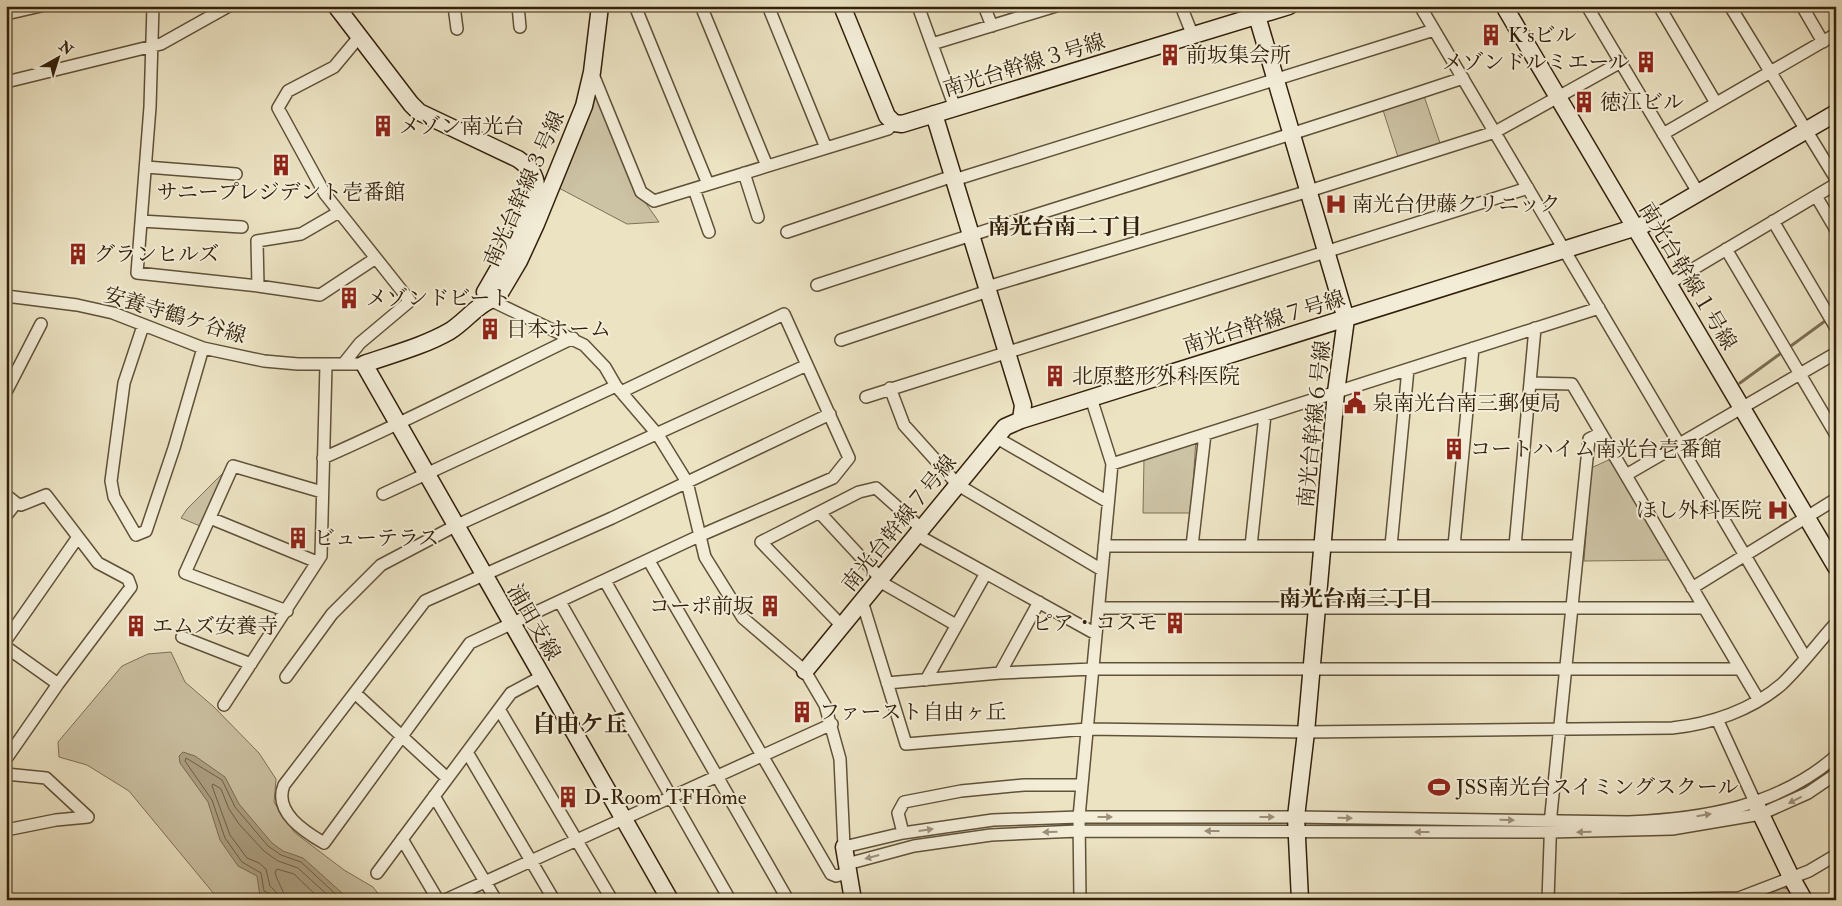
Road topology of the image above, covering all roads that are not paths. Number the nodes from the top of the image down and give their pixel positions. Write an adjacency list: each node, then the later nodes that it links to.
1 (40, 6): 23 (street)
2 (152, 6): 34 (street)
3 (229, 6): 34 (street)
4 (336, 6): 31 (street)
5 (454, 6): 27 (street)
6 (518, 6): 26 (street)
7 (635, 6): 58 (street)
8 (701, 6): 52 (street)
9 (768, 6): 51 (street)
10 (842, 6): 46 (street)
11 (918, 6): 33 (street)
12 (984, 6): 25 (street)
13 (1181, 6): 30 (street)
14 (1289, 6): 24 (street, 南光台幹線３号線)
15 (1420, 6): 28 (street)
16 (1504, 6): 41 (street, 南光台幹線１号線)
17 (1587, 6): 35 (street)
18 (1659, 6): 42 (street)
19 (1730, 6): 37 (street)
20 (1802, 6): 32 (street)
21 (596, 7): 36 (street, 南光台幹線３号線)
22 (1052, 7): 25 (street)
23 (6, 14)
24 (1256, 16): 30 (street, 南光台幹線３号線); 39 (street, 南光台幹線６号線)
25 (992, 26): 33 (street)
26 (520, 27)
27 (457, 29)
28 (1434, 30): 38 (street); 39 (street)
29 (1836, 34): 32 (street)
30 (1193, 36): 43 (street, 南光台幹線３号線)
31 (358, 37): 65 (street); 84 (street)
32 (1823, 42): 37 (street)
33 (932, 44): 43 (street)
34 (151, 46): 40 (street); 53 (street)
35 (1621, 62): 41 (street); 49 (street)
36 (592, 72): 60 (street); 84 (street, 南光台幹線３号線)
37 (1770, 72): 42 (street); 47 (street)
38 (1463, 78): 48 (street); 50 (street)
39 (1276, 81): 50 (street, 南光台幹線６号線); 56 (street)
40 (6, 82)
41 (1558, 98): 48 (street); 70 (street, 南光台幹線１号線)
42 (1716, 103): 49 (street)
43 (955, 108): 45 (street, 南光台幹線３号線)
44 (1836, 113): 47 (street, 南光台幹線７号線)
45 (934, 114): 46 (street, 南光台幹線３号線); 56 (street)
46 (894, 123): 51 (street)
47 (1806, 131): 57 (street); 63 (street, 南光台幹線７号線)
48 (1494, 132): 61 (street); 62 (street)
49 (1663, 134): 63 (street)
50 (1292, 135): 62 (street, 南光台幹線６号線); 74 (street)
51 (826, 148): 52 (street)
52 (767, 166): 54 (street)
53 (146, 168): 55 (street); 67 (street)
54 (744, 173): 58 (street); 66 (street)
55 (236, 174)
56 (953, 178): 73 (street); 74 (street)
57 (1836, 179)
58 (708, 184): 60 (street)
59 (1836, 184): 64 (street)
60 (694, 188): 72 (street)
61 (1528, 188): 75 (street); 77 (street)
62 (1309, 191): 77 (street, 南光台幹線６号線); 82 (street)
63 (1699, 194): 70 (street, 南光台幹線７号線)
64 (1816, 196): 68 (street); 71 (street)
65 (339, 212): 78 (street); 81 (street)
66 (758, 217)
67 (142, 221): 69 (street); 81 (street)
68 (1773, 221): 76 (street); 87 (street)
69 (242, 227)
70 (1635, 228): 75 (street, 南光台幹線７号線); 79 (street, 南光台幹線１号線)
71 (1836, 230)
72 (709, 232)
73 (787, 232)
74 (971, 234): 80 (street); 82 (street)
75 (1565, 250): 85 (street); 86 (street, 南光台幹線７号線)
76 (1726, 250): 79 (street); 102 (street)
77 (1327, 252): 86 (street, 南光台幹線６号線); 95 (street)
78 (376, 258): 81 (street); 97 (street)
79 (1668, 284): 110 (street, 南光台幹線１号線)
80 (817, 285)
81 (258, 286)
82 (987, 289): 92 (street); 95 (street)
83 (6, 296): 89 (street, 安養寺鶴ケ谷線)
84 (488, 300): 91 (street); 98 (street, 南光台幹線３号線)
85 (1599, 308): 90 (street); 120 (street)
86 (1346, 319): 107 (street, 南光台幹線６号線); 109 (street, 南光台幹線７号線)
87 (1831, 321)
88 (41, 324): 106 (street)
89 (143, 326): 93 (street, 安養寺鶴ケ谷線); 93 (street)
90 (1535, 328): 94 (street); 103 (street)
91 (573, 338): 105 (street); 114 (street)
92 (840, 340)
93 (203, 348): 99 (street, 安養寺鶴ケ谷線)
94 (1473, 348): 101 (street); 146 (street)
95 (1006, 351): 104 (street); 113 (street)
96 (1836, 352): 102 (street)
97 (344, 363): 98 (street, 安養寺鶴ケ谷線); 99 (street, 安養寺鶴ケ谷線)
98 (364, 364): 114 (street, 浦田支線)
99 (326, 365): 121 (street)
100 (807, 365): 105 (street); 111 (street); 117 (street)
101 (1408, 369): 107 (street); 145 (street)
102 (1800, 374): 110 (street); 118 (street)
103 (1530, 383): 116 (street); 147 (street)
104 (890, 388): 108 (street); 126 (street)
105 (618, 389): 117 (street); 123 (street)
106 (6, 392)
107 (1336, 392): 112 (street); 144 (street, 南光台幹線６号線)
108 (866, 397)
109 (1091, 398): 113 (street, 南光台幹線７号線); 122 (street)
110 (1741, 408): 120 (street); 135 (street, 南光台幹線１号線)
111 (830, 414): 125 (street); 139 (street)
112 (1265, 415): 115 (street); 143 (street)
113 (1021, 420): 119 (street, 南光台幹線７号線)
114 (399, 425): 121 (street); 123 (street, 浦田支線)
115 (1205, 434): 122 (street); 142 (street)
116 (1601, 434): 124 (street); 148 (street)
117 (658, 435): 125 (street); 137 (street)
118 (1836, 435)
119 (996, 438): 126 (street, 南光台幹線７号線); 131 (street)
120 (1679, 444): 124 (street); 149 (street)
121 (323, 458): 127 (street)
122 (1112, 464): 131 (street)
123 (426, 473): 128 (street); 137 (street, 浦田支線)
124 (1626, 475): 158 (street)
125 (687, 482): 139 (street); 155 (street)
126 (958, 485): 138 (street, 南光台幹線７号線); 153 (street)
127 (322, 492): 136 (street); 151 (street)
128 (383, 494)
129 (6, 495): 132 (street)
130 (1836, 499): 135 (street)
131 (1108, 502): 141 (street)
132 (16, 503): 134 (street); 140 (street)
133 (820, 513): 138 (street); 156 (street); 170 (street)
134 (6, 516)
135 (1806, 517): 149 (street); 152 (street, 南光台幹線１号線)
136 (210, 518): 151 (street); 166 (street)
137 (455, 526): 155 (street, 浦田支線); 183 (street)
138 (919, 532): 154 (street); 156 (street, 南光台幹線７号線)
139 (699, 536): 150 (street); 181 (street)
140 (78, 537): 173 (street); 187 (street)
141 (1104, 546): 142 (street); 153 (street)
142 (1192, 546): 143 (street)
143 (1251, 546): 144 (street)
144 (1323, 546): 145 (street); 163 (street, 南光台幹線６号線)
145 (1391, 546): 146 (street)
146 (1454, 546): 147 (street)
147 (1514, 546): 148 (street)
148 (1578, 546): 164 (street)
149 (1745, 555): 158 (street); 175 (street)
150 (648, 561): 157 (street); 199 (street)
151 (317, 562): 166 (street)
152 (1836, 567)
153 (1102, 570): 162 (street)
154 (986, 573): 161 (street); 169 (street)
155 (482, 575): 168 (street, 浦田支線); 188 (street)
156 (880, 580): 159 (street, 南光台幹線７号線); 169 (street)
157 (604, 581): 160 (street); 204 (street)
158 (1692, 588): 165 (street)
159 (862, 601): 170 (street, 南光台幹線７号線); 186 (street)
160 (560, 602): 168 (street); 208 (street)
161 (1039, 602): 171 (street); 182 (street)
162 (1098, 608): 163 (street); 171 (street)
163 (1317, 608): 164 (street); 178 (street, 南光台幹線６号線)
164 (1572, 608): 165 (street); 179 (street)
165 (1704, 608): 180 (street)
166 (287, 611): 176 (street)
167 (1836, 623): 175 (street)
168 (512, 624): 184 (street, 浦田支線); 197 (street)
169 (956, 625): 185 (street)
170 (842, 626): 181 (street, 南光台幹線７号線)
171 (1096, 634): 177 (street)
172 (182, 637): 176 (street)
173 (6, 640)
174 (6, 647): 187 (street)
175 (1805, 657): 189 (street)
176 (251, 664): 190 (street)
177 (1093, 669): 178 (street); 182 (street); 194 (street)
178 (1312, 669): 179 (street); 196 (street, 南光台幹線６号線)
179 (1566, 669): 180 (street); 195 (street)
180 (1739, 669): 189 (street)
181 (806, 670): 193 (street)
182 (1000, 673): 185 (street)
183 (286, 677)
184 (541, 677): 191 (street); 211 (street, 浦田支線)
185 (926, 680): 186 (street)
186 (888, 683): 194 (street)
187 (58, 684): 201 (street)
188 (356, 694): 197 (street); 197 (street)
189 (1758, 699): 192 (street)
190 (224, 705)
191 (499, 709): 198 (street); 218 (street)
192 (1717, 719): 195 (street); 209 (street)
193 (832, 724): 199 (street); 219 (street)
194 (1088, 728): 196 (street); 206 (street)
195 (1560, 730): 196 (street); 213 (street)
196 (1306, 732): 212 (street, 南光台幹線６号線)
197 (403, 737): 205 (street)
198 (467, 752): 205 (street); 221 (street)
199 (761, 754): 204 (street); 222 (street)
200 (1836, 756): 209 (street)
201 (6, 758)
202 (6, 774): 214 (street)
203 (1836, 774): 209 (street, one-way to 209)
204 (716, 775): 208 (street); 234 (street)
205 (447, 778): 207 (street)
206 (1082, 785): 210 (street); 216 (street)
207 (434, 796): 217 (street); 225 (street)
208 (671, 796): 211 (street); 233 (street)
209 (1758, 808): 213 (street); 224 (street)
210 (1079, 817): 212 (street, one-way to 212); 215 (street); 216 (street, one-way to 210)
211 (623, 819): 218 (street); 232 (street, 浦田支線)
212 (1296, 824): 213 (street); 215 (street, one-way to 215); 237 (street, 南光台幹線６号線)
213 (1550, 827): 238 (street)
214 (6, 830)
215 (1078, 831): 222 (street, one-way to 222); 236 (street)
216 (903, 833): 219 (street)
217 (402, 839): 223 (street); 227 (street)
218 (576, 840): 221 (street); 231 (street)
219 (844, 847): 222 (street)
220 (1836, 855): 224 (street)
221 (531, 861): 225 (street); 230 (street)
222 (848, 869): 235 (street)
223 (377, 874)
224 (1791, 877): 226 (street); 240 (street)
225 (485, 882): 228 (street); 229 (street)
226 (1743, 899): 239 (street)
227 (438, 900)
228 (445, 900)
229 (496, 900)
230 (554, 900)
231 (612, 900)
232 (670, 900)
233 (730, 900)
234 (788, 900)
235 (853, 900)
236 (1080, 900)
237 (1300, 900)
238 (1548, 900)
239 (1622, 900)
240 (1804, 900)

